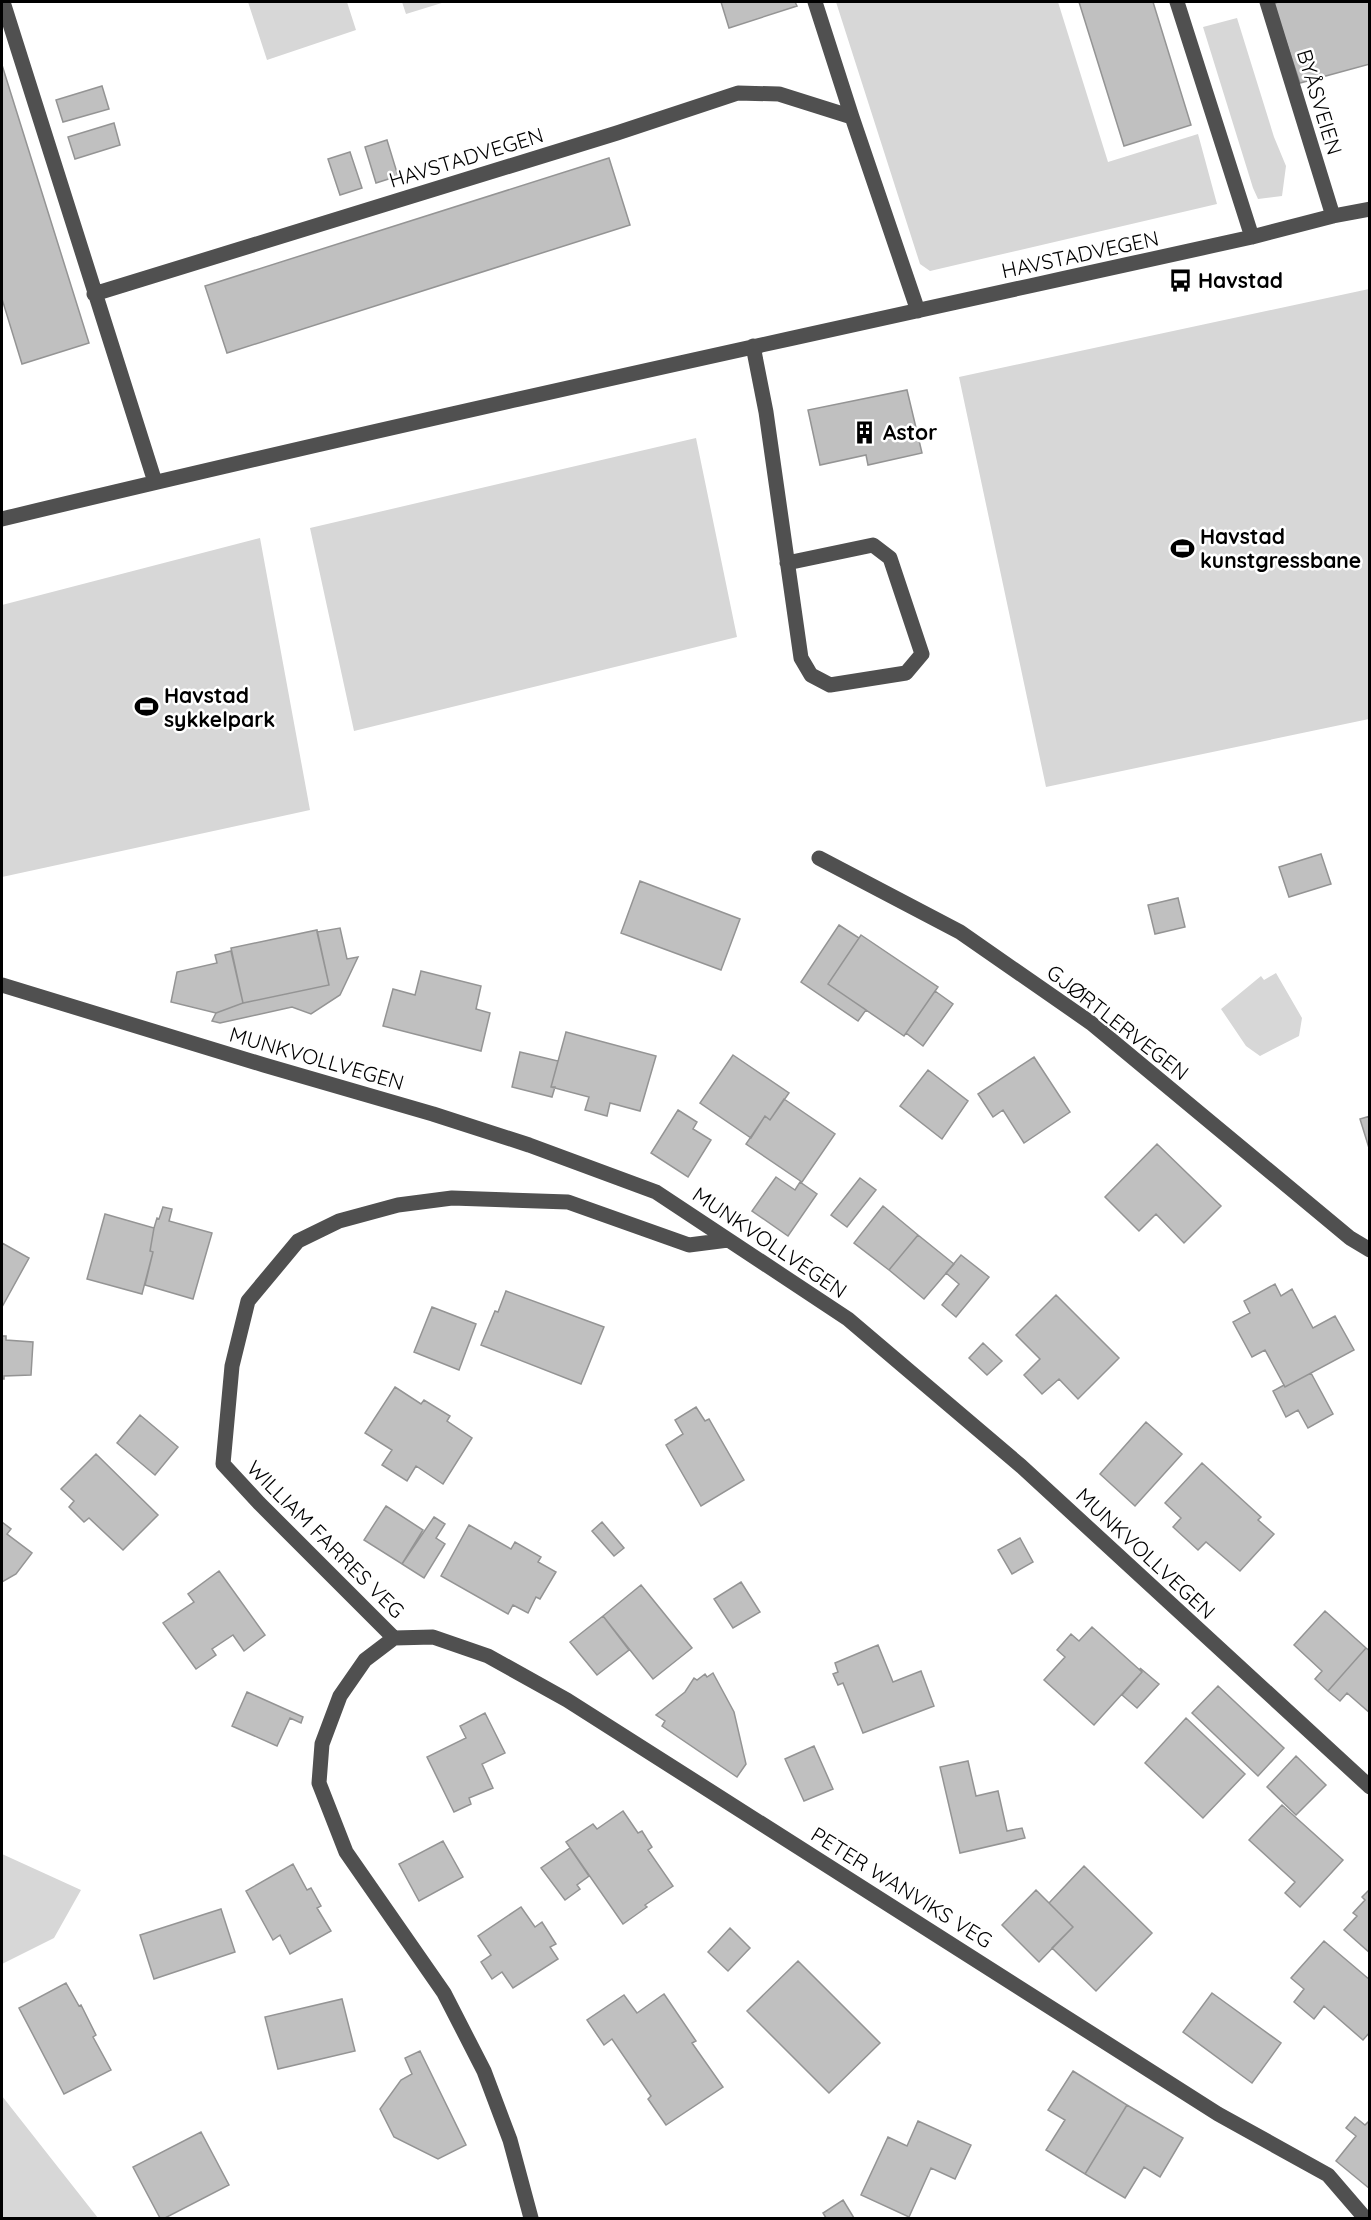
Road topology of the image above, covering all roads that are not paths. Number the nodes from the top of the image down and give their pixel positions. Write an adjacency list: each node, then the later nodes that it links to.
1 (3, 2): 9 (street)
2 (815, 2): 5 (street)
3 (1177, 2): 8 (street)
4 (1267, 2): 7 (street, BYÅSVEIEN)
5 (852, 117): 9 (street, HAVSTADVEGEN); 10 (street)
6 (1370, 209): 7 (street, HAVSTADVEGEN)
7 (1333, 216): 8 (street, HAVSTADVEGEN)
8 (1252, 237): 10 (street, HAVSTADVEGEN)
9 (94, 294): 12 (street)
10 (918, 311): 11 (street, HAVSTADVEGEN)
11 (753, 346): 12 (street, HAVSTADVEGEN); 14 (street)
12 (155, 482): 13 (street, HAVSTADVEGEN)
13 (2, 519)
14 (787, 563): 14 (street)
15 (819, 858): 18 (street, GJØRTLERVEGEN)
16 (2, 985): 17 (street, MUNKVOLLVEGEN)
17 (728, 1240): 19 (street, WILLIAM FARRES VEG); 20 (street, MUNKVOLLVEGEN)
18 (1370, 1250)
19 (394, 1638): 21 (street, WILLIAM FARRES VEG); 22 (street, PETER WANVIKS VEG)
20 (1370, 1787)
21 (531, 2218)
22 (1365, 2218)

